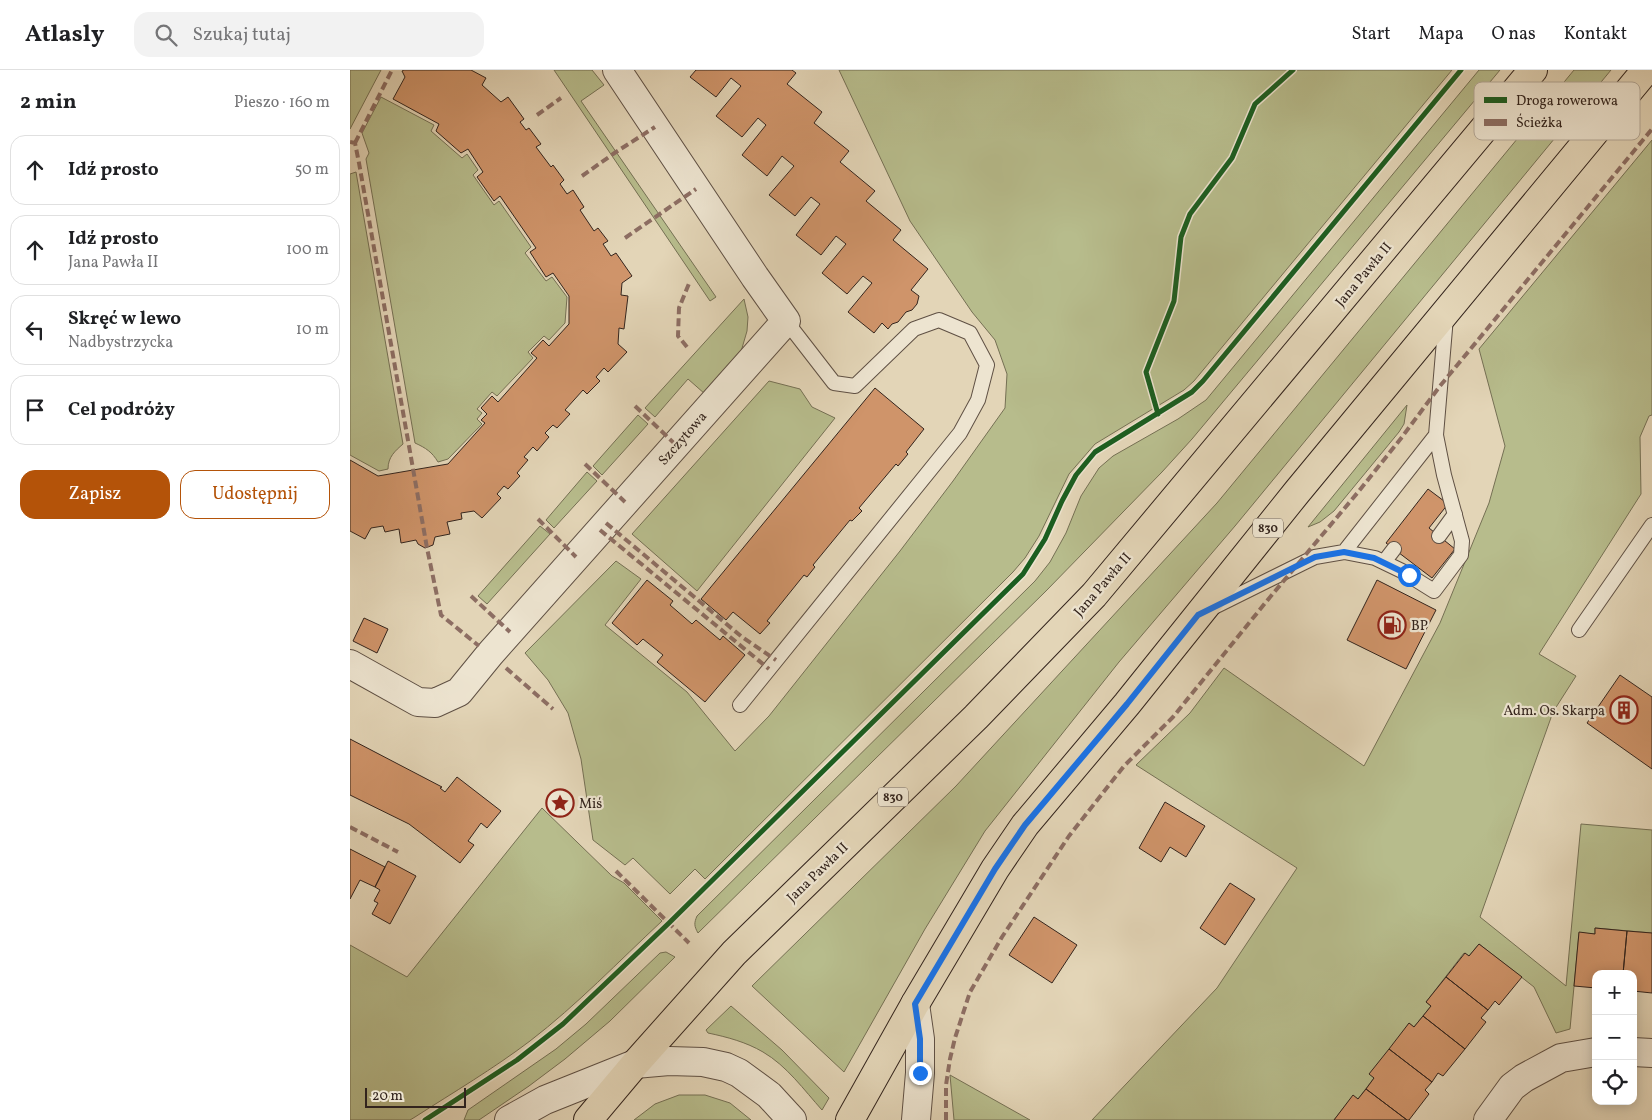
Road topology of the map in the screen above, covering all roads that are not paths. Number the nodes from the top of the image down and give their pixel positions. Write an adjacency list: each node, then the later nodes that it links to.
1 (617, 70): 9 (street)
2 (1533, 70): 4 (main road, Jana Pawła II / 830)
3 (1646, 70): 5 (main road, 830)
4 (1523, 82)
5 (1636, 82)
6 (1474, 140): 27 (main road, Jana Pawła II / 830)
7 (1588, 140): 8 (main road, 830)
8 (1447, 312): 10 (lane); 19 (main road, 830)
9 (786, 321): 21 (street, Szczytowa); 22 (lane)
10 (1436, 435): 11 (lane); 17 (lane)
11 (1446, 483): 12 (lane); 13 (lane)
12 (1437, 496)
13 (1455, 514): 15 (lane); 18 (lane)
14 (1652, 525): 20 (lane)
15 (1439, 536)
16 (1394, 549): 18 (lane)
17 (1344, 552): 18 (lane); 19 (lane)
18 (1384, 562)
19 (1198, 615): 23 (main road, 830)
20 (1579, 630)
21 (350, 664)
22 (740, 705)
23 (915, 1004): 31 (main road, 830); 32 (street)
24 (1637, 1052): 26 (street)
25 (1592, 1053): 33 (street)
26 (1652, 1053)
27 (635, 1064): 28 (street); 29 (main road, 830); 30 (street)
28 (509, 1120)
29 (588, 1120)
30 (792, 1120)
31 (850, 1120)
32 (916, 1120)
33 (1488, 1120)

